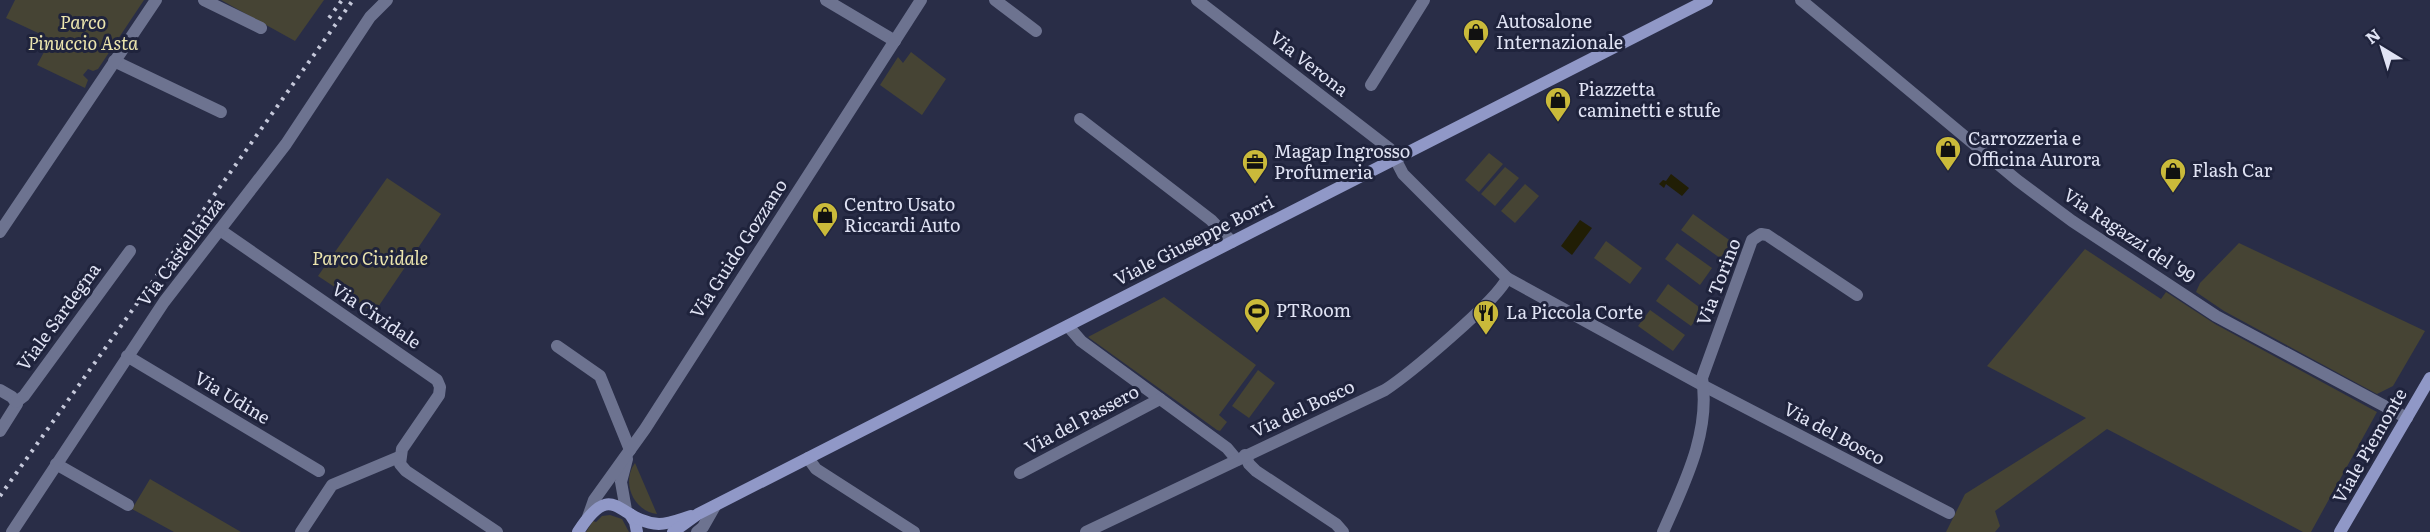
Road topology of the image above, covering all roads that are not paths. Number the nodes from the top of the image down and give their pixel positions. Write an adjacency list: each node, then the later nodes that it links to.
1 (156, 0): 14 (street)
2 (204, 0): 11 (street)
3 (387, 0): 19 (street, Via Castellanza)
4 (826, 0): 13 (street)
5 (921, 0): 13 (street, Via Guido Gozzano)
6 (995, 0): 12 (street)
7 (1197, 0): 18 (street, Via Verona)
8 (1424, 0): 15 (street)
9 (1707, 0): 18 (main road, Viale Giuseppe Borri)
10 (1801, 0): 33 (street, Via Ragazzi del '99)
11 (261, 28)
12 (1036, 32)
13 (895, 41): 35 (street, Via Guido Gozzano)
14 (114, 61): 16 (street); 20 (street)
15 (1371, 86)
16 (221, 112)
17 (1080, 119): 21 (street)
18 (1396, 158): 21 (main road, Viale Giuseppe Borri); 23 (street, Via del Bosco)
19 (220, 230): 27 (street, Via Castellanza); 36 (street, Via Cividale)
20 (0, 232)
21 (1232, 242): 25 (main road, Viale Giuseppe Borri)
22 (130, 251): 32 (street, Viale Sardegna)
23 (1507, 278): 29 (street, Via del Bosco); 38 (street, Via del Bosco)
24 (1857, 294): 29 (street, Via Torino)
25 (1068, 326): 31 (street, Via del Passero); 37 (main road, Viale Giuseppe Borri)
26 (557, 346): 35 (street)
27 (127, 356): 39 (street, Via Castellanza); 40 (street, Via Udine)
28 (2430, 378): 33 (main road, Viale Piemonte)
29 (1704, 386): 45 (street, Via del Bosco); 58 (street)
30 (0, 390): 32 (street)
31 (1160, 399): 38 (street, Via del Passero); 41 (street, Via del Passero)
32 (16, 406): 34 (street, Viale Sardegna)
33 (2407, 418): 59 (main road, Viale Piemonte)
34 (0, 430)
35 (630, 450): 44 (street); 47 (street, Via Guido Gozzano)
36 (399, 457): 49 (street); 50 (street)
37 (808, 458): 43 (main road, Viale Giuseppe Borri); 55 (street)
38 (1241, 458): 56 (street, Via del Bosco); 57 (street)
39 (56, 464): 42 (street); 48 (street, Via Castellanza)
40 (319, 471)
41 (1020, 473)
42 (128, 505)
43 (715, 506): 46 (main road, Viale Giuseppe Borri); 54 (street)
44 (628, 512): 46 (main road); 47 (main road); 52 (main road)
45 (1948, 513)
46 (698, 514): 53 (main road)
47 (588, 517): 51 (main road)
48 (12, 532)
49 (301, 532)
50 (497, 532)
51 (578, 532)
52 (637, 532)
53 (673, 532)
54 (697, 532)
55 (914, 532)
56 (1086, 532)
57 (1343, 532)
58 (1663, 532)
59 (2340, 532)

